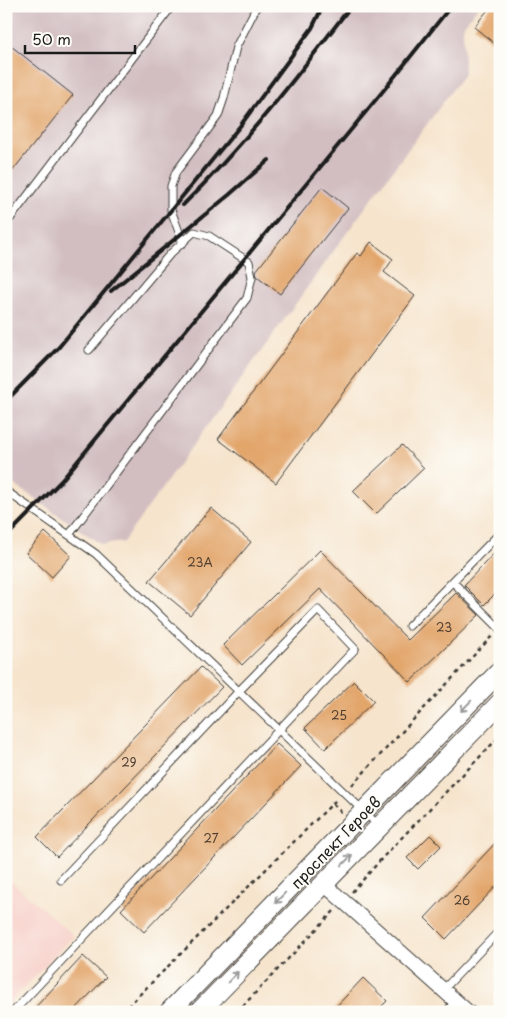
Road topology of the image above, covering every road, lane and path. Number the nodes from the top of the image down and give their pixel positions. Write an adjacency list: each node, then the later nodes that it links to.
1 (172, 6): 3 (lane)
2 (257, 6): 4 (lane)
3 (6, 224)
4 (183, 243): 5 (lane); 8 (lane)
5 (89, 350)
6 (6, 491): 8 (lane)
7 (500, 533): 9 (lane)
8 (69, 535): 13 (lane)
9 (453, 582): 10 (lane); 11 (lane)
10 (409, 626)
11 (499, 629): 17 (path)
12 (500, 671): 18 (main road, проспект Героев, one-way to 18)
13 (240, 690): 15 (lane); 15 (lane); 20 (lane)
14 (500, 703): 19 (main road, проспект Героев)
15 (279, 729): 17 (lane); 26 (lane)
16 (500, 736): 22 (path)
17 (345, 792): 18 (lane); 27 (path)
18 (365, 811): 19 (lane); 28 (main road, проспект Героев, one-way to 28)
19 (380, 826): 21 (main road, проспект Героев, one-way to 19)
20 (61, 880)
21 (324, 884): 22 (street); 29 (main road, проспект Героев, one-way to 21)
22 (344, 901): 24 (street); 30 (path)
23 (500, 930): 24 (lane)
24 (444, 989): 25 (street)
25 (456, 1001): 31 (lane); 32 (street)
26 (13, 1012)
27 (122, 1012)
28 (169, 1012)
29 (200, 1012)
30 (237, 1012)
31 (446, 1012)
32 (468, 1012)

